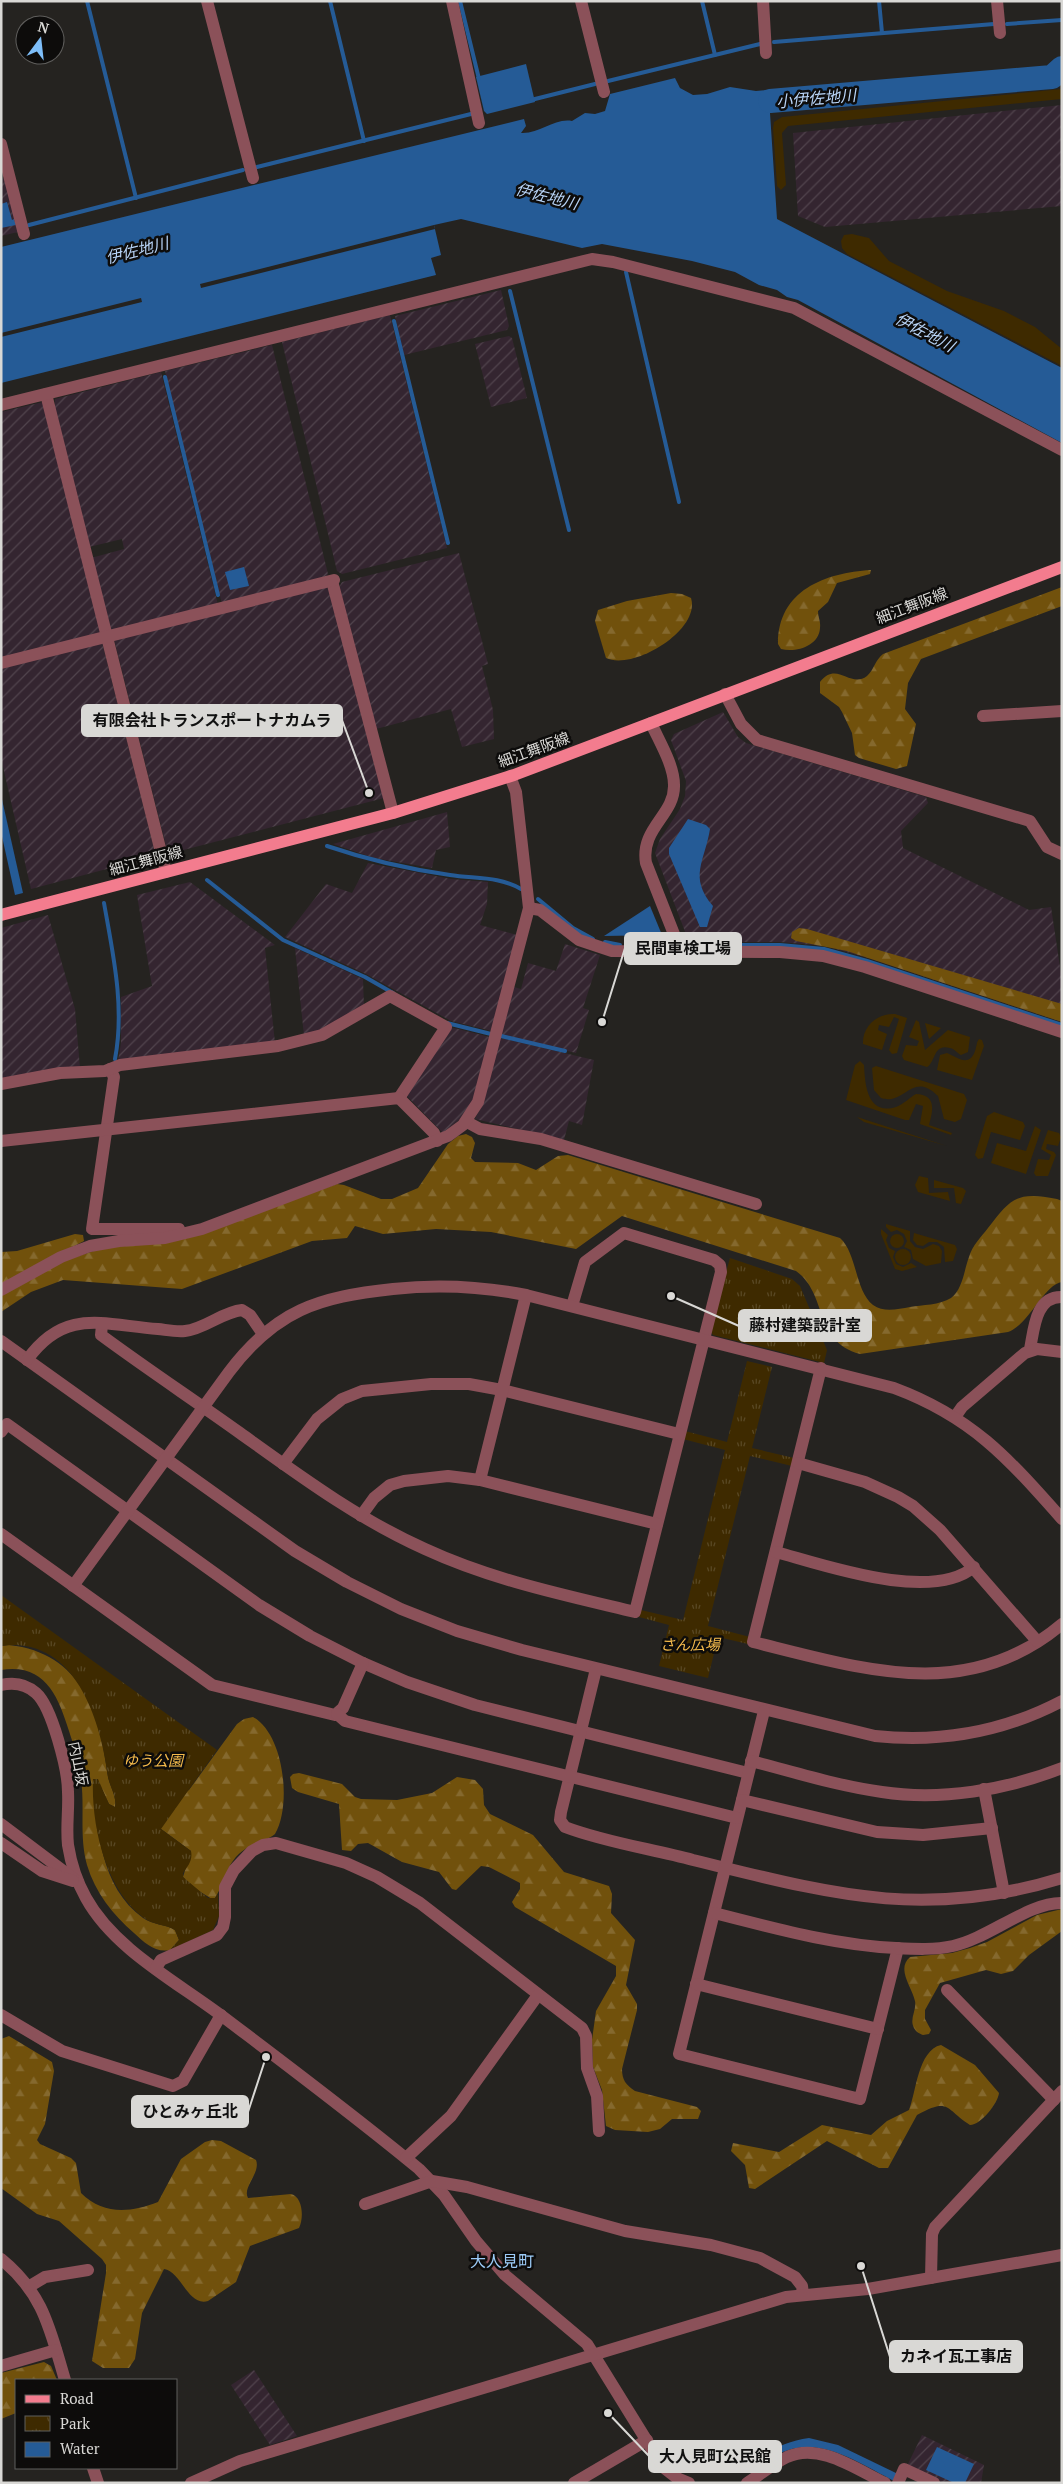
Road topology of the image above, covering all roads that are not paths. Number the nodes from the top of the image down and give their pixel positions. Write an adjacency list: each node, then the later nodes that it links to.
1 (207, 1): 11 (street)
2 (452, 1): 9 (street)
3 (581, 1): 8 (street)
4 (763, 1): 7 (street)
5 (997, 1): 6 (street)
6 (1000, 33)
7 (766, 53)
8 (604, 92)
9 (479, 123)
10 (1, 144): 12 (street)
11 (253, 178)
12 (24, 234)
13 (46, 394): 14 (street); 15 (street); 17 (street)
14 (1, 405)
15 (1062, 450)
16 (1062, 568): 19 (main road, 細江舞阪線)
17 (107, 637): 18 (street); 24 (street); 26 (street)
18 (1, 664)
19 (725, 694): 22 (main road, 細江舞阪線); 25 (street)
20 (1062, 711): 21 (street)
21 (984, 716)
22 (651, 723): 23 (main road, 細江舞阪線); 29 (street)
23 (510, 776): 24 (main road, 細江舞阪線); 27 (street)
24 (393, 813): 26 (main road, 細江舞阪線)
25 (1062, 854)
26 (166, 872): 28 (main road, 細江舞阪線)
27 (529, 908): 29 (street); 34 (street)
28 (1, 915)
29 (681, 952): 30 (street)
30 (1062, 1032)
31 (110, 1069): 32 (street); 33 (street); 35 (street)
32 (1, 1084)
33 (400, 1098): 35 (street); 37 (street)
34 (466, 1122): 37 (street); 38 (street)
35 (106, 1129): 36 (street); 39 (street)
36 (1, 1140)
37 (437, 1140): 39 (street)
38 (756, 1204)
39 (180, 1235): 40 (street)
40 (1, 1290)
41 (526, 1295): 43 (street); 45 (street); 52 (street)
42 (1062, 1297): 48 (street)
43 (572, 1306): 46 (street); 46 (street)
44 (102, 1325): 45 (street); 50 (street); 53 (street)
45 (263, 1334): 53 (street)
46 (703, 1339): 51 (street); 56 (street)
47 (1, 1341): 50 (street)
48 (1030, 1349): 49 (street); 54 (street)
49 (1062, 1352)
50 (27, 1360): 57 (street)
51 (821, 1368): 54 (street); 58 (street)
52 (502, 1390): 56 (street); 59 (street); 60 (street)
53 (203, 1407): 57 (street); 59 (street)
54 (955, 1417): 63 (street)
55 (1, 1432): 61 (street)
56 (679, 1434): 64 (street)
57 (165, 1458): 61 (street); 72 (street)
58 (798, 1463): 66 (street); 67 (street)
59 (283, 1464): 62 (street)
60 (480, 1480): 62 (street); 64 (street)
61 (128, 1511): 68 (street); 71 (street)
62 (361, 1516): 64 (street)
63 (1062, 1519)
64 (657, 1524)
65 (1, 1534): 68 (street)
66 (776, 1552): 67 (street); 70 (street)
67 (974, 1567): 70 (street)
68 (74, 1586): 76 (street)
69 (1062, 1624): 70 (street)
70 (1037, 1641)
71 (364, 1663): 76 (street); 77 (street)
72 (596, 1669): 75 (street); 77 (street)
73 (1, 1685): 89 (street, 内山坂)
74 (1062, 1701): 75 (street)
75 (764, 1710): 78 (street)
76 (337, 1714): 80 (street)
77 (581, 1732): 78 (street); 80 (street)
78 (750, 1767): 81 (street); 82 (street)
79 (1062, 1768): 81 (street)
80 (570, 1776): 83 (street); 87 (street)
81 (984, 1789): 85 (street)
82 (742, 1800): 83 (street); 85 (street)
83 (738, 1818): 87 (street)
84 (1, 1824): 89 (street)
85 (992, 1828): 90 (street)
86 (1, 1844): 89 (street)
87 (725, 1868): 90 (street); 92 (street)
88 (1062, 1878): 90 (street)
89 (78, 1882): 94 (street)
90 (1004, 1893)
91 (1062, 1904): 93 (street)
92 (714, 1913): 93 (street); 95 (street)
93 (898, 1948): 100 (street)
94 (156, 1968): 97 (street); 99 (street)
95 (696, 1984): 100 (street); 100 (street)
96 (947, 1990): 101 (street)
97 (538, 1995): 102 (street); 103 (street)
98 (1, 2015): 99 (street)
99 (221, 2015): 103 (street)
100 (878, 2029)
101 (1058, 2096): 109 (street)
102 (599, 2130)
103 (406, 2158): 104 (street)
104 (432, 2181): 105 (street); 111 (street); 113 (street)
105 (365, 2204)
106 (1062, 2255): 109 (street)
107 (1, 2259): 110 (street)
108 (88, 2270): 110 (street)
109 (931, 2278): 111 (street)
110 (30, 2286): 112 (street)
111 (803, 2294): 113 (street)
112 (56, 2350): 114 (street); 115 (street)
113 (595, 2354): 116 (street); 119 (street)
114 (1, 2366)
115 (66, 2379)
116 (647, 2440): 120 (street); 121 (street)
117 (93, 2469): 118 (street)
118 (98, 2483)
119 (191, 2483)
120 (574, 2483)
121 (687, 2483)
122 (747, 2483): 123 (street)
123 (885, 2483)
124 (898, 2483): 125 (street)
125 (934, 2483)

